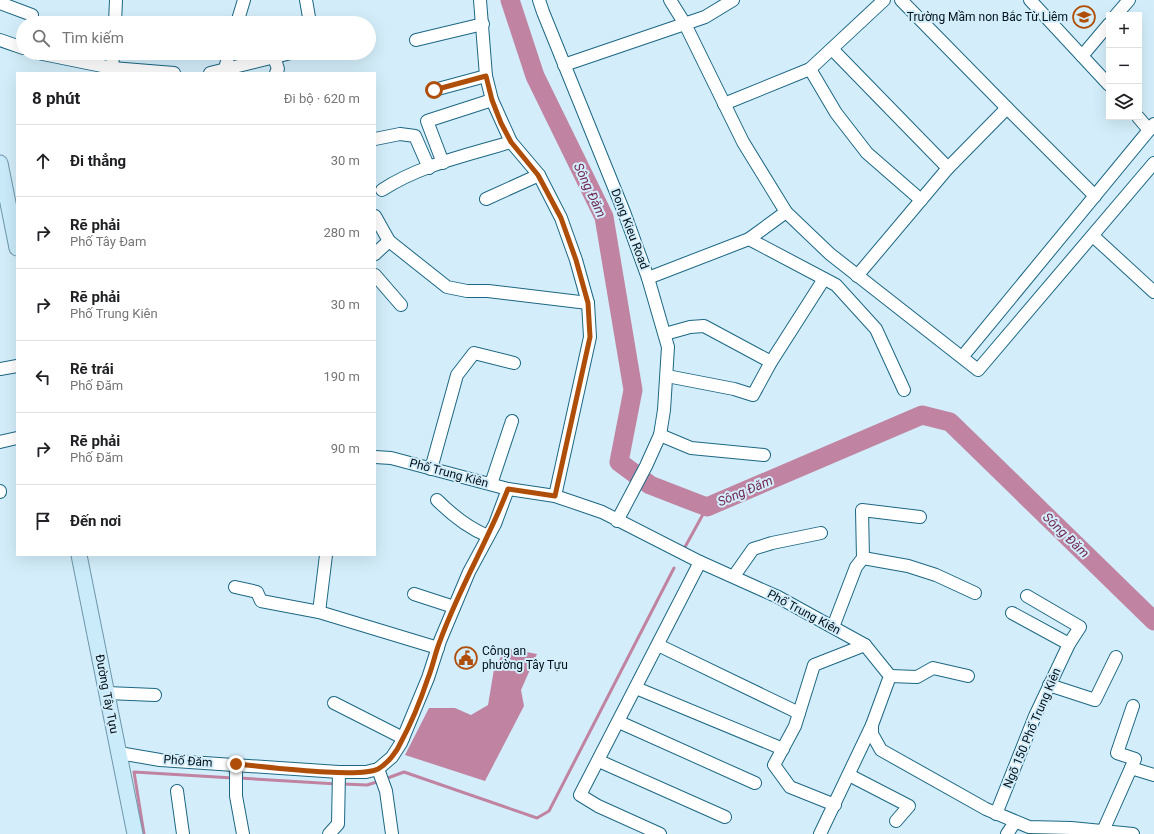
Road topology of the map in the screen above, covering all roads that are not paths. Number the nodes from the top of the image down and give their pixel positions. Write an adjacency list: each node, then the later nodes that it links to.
1 (116, 0): 15 (street)
2 (244, 0): 16 (street)
3 (306, 0): 17 (street)
4 (480, 0): 18 (street)
5 (539, 0): 31 (street, Dong Kieu Road)
6 (670, 0): 19 (street)
7 (733, 0): 19 (street)
8 (884, 0): 24 (street)
9 (901, 0): 43 (street)
10 (1030, 0): 25 (street)
11 (1129, 0): 13 (street)
12 (0, 3): 14 (street)
13 (1119, 12)
14 (32, 16)
15 (115, 16)
16 (240, 16)
17 (309, 16)
18 (483, 24): 22 (street); 38 (street)
19 (685, 24): 31 (street); 42 (street)
20 (1106, 28): 25 (street)
21 (0, 40): 23 (street)
22 (416, 40)
23 (16, 46)
24 (833, 50): 33 (street); 52 (street)
25 (1082, 56): 39 (street)
26 (67, 60): 34 (street)
27 (113, 60): 34 (street)
28 (227, 60): 32 (street)
29 (262, 60): 32 (street)
30 (275, 60): 37 (street)
31 (564, 65): 67 (street, Dong Kieu Road)
32 (225, 69): 36 (street)
33 (810, 70): 42 (street); 57 (street)
34 (112, 71): 35 (street)
35 (143, 72)
36 (214, 72)
37 (276, 72)
38 (486, 76): 40 (street); 41 (street)
39 (1108, 84)
40 (434, 90)
41 (492, 100): 47 (street); 49 (street)
42 (724, 104): 58 (street)
43 (1007, 108): 52 (street); 55 (street)
44 (1142, 120): 45 (street)
45 (1152, 127): 55 (street)
46 (376, 139): 51 (street)
47 (511, 142): 49 (street); 53 (street)
48 (0, 163): 63 (main road)
49 (443, 163): 51 (street)
50 (1154, 163): 60 (street)
51 (429, 168): 54 (street)
52 (948, 168): 57 (street)
53 (538, 175): 56 (street); 70 (street)
54 (382, 190)
55 (1095, 196): 73 (street)
56 (486, 199)
57 (921, 200): 66 (street)
58 (786, 212): 61 (street); 66 (street)
59 (376, 218): 62 (street)
60 (1093, 236): 69 (street); 73 (street)
61 (749, 240): 67 (street); 68 (street)
62 (389, 241): 64 (street); 70 (street)
63 (16, 243)
64 (376, 253)
65 (376, 276): 71 (street)
66 (857, 276): 73 (street)
67 (648, 278): 72 (street, Dong Kieu Road)
68 (824, 279): 74 (street); 79 (street)
69 (1154, 292)
70 (588, 303): 89 (street)
71 (401, 305)
72 (665, 334): 74 (street); 78 (street, Dong Kieu Road)
73 (963, 356)
74 (771, 362): 78 (street)
75 (514, 363): 86 (street)
76 (16, 366): 77 (street)
77 (0, 369)
78 (667, 376): 81 (street, Dong Kieu Road)
79 (904, 390)
80 (512, 421): 87 (street)
81 (660, 435): 84 (street); 92 (street, Dong Kieu Road)
82 (16, 438): 83 (street)
83 (0, 442)
84 (764, 455)
85 (376, 458): 86 (street, Phố Trung Kiên)
86 (431, 469): 87 (street, Phố Trung Kiên)
87 (491, 484): 88 (street, Phố Trung Kiên)
88 (508, 489): 89 (street, Phố Trung Kiên); 94 (street)
89 (555, 496): 92 (street, Phố Trung Kiên)
90 (437, 500): 94 (street)
91 (920, 517): 97 (street)
92 (617, 520): 98 (street, Phố Trung Kiên)
93 (821, 533): 99 (street)
94 (488, 536): 104 (street)
95 (79, 556): 117 (main road, Đường Tây Tựu)
96 (326, 556): 105 (street)
97 (863, 558): 101 (street); 107 (street)
98 (698, 560): 99 (street, Phố Trung Kiên); 109 (street)
99 (734, 576): 107 (street, Phố Trung Kiên)
100 (235, 587): 105 (street)
101 (975, 593)
102 (414, 594): 104 (street)
103 (1027, 596): 108 (street, Ngõ 150 Phố Trung Kiên)
104 (454, 607): 111 (street)
105 (319, 612): 111 (street)
106 (1012, 613): 108 (street)
107 (833, 627): 110 (street, Phố Trung Kiên)
108 (1069, 644): 115 (street, Ngõ 150 Phố Trung Kiên)
109 (658, 645): 116 (street); 121 (street)
110 (866, 645): 113 (street, Phố Trung Kiên); 121 (street)
111 (438, 648): 124 (street)
112 (1116, 657): 115 (street)
113 (890, 676): 114 (street); 123 (street)
114 (968, 676)
115 (1049, 685): 137 (street, Ngõ 150 Phố Trung Kiên)
116 (636, 688): 122 (street); 125 (street)
117 (107, 693): 118 (street); 126 (main road, Đường Tây Tựu)
118 (155, 695)
119 (334, 703): 124 (street)
120 (1133, 706): 129 (street)
121 (800, 713): 125 (street)
122 (619, 722): 127 (street); 134 (street)
123 (872, 725): 132 (street); 137 (street)
124 (403, 738): 130 (street)
125 (783, 749): 136 (street)
126 (119, 754): 128 (street, Phố Đăm); 143 (main road, Đường Tây Tựu)
127 (599, 761): 138 (street); 148 (street)
128 (236, 766): 131 (street, Phố Đăm); 145 (street)
129 (1131, 768): 133 (street); 142 (street)
130 (379, 771): 131 (street, Phố Đăm); 147 (street)
131 (339, 774): 146 (street)
132 (849, 775): 136 (street); 139 (street)
133 (1154, 775)
134 (754, 783)
135 (177, 791): 144 (street)
136 (835, 805): 149 (street)
137 (996, 814): 140 (street)
138 (725, 817)
139 (896, 822)
140 (1015, 822): 141 (street); 150 (street)
141 (1071, 831): 142 (street)
142 (1103, 831): 151 (street)
143 (135, 834)
144 (183, 834)
145 (243, 834)
146 (329, 834)
147 (392, 834)
148 (660, 834)
149 (820, 834)
150 (1007, 834)
151 (1133, 834)

